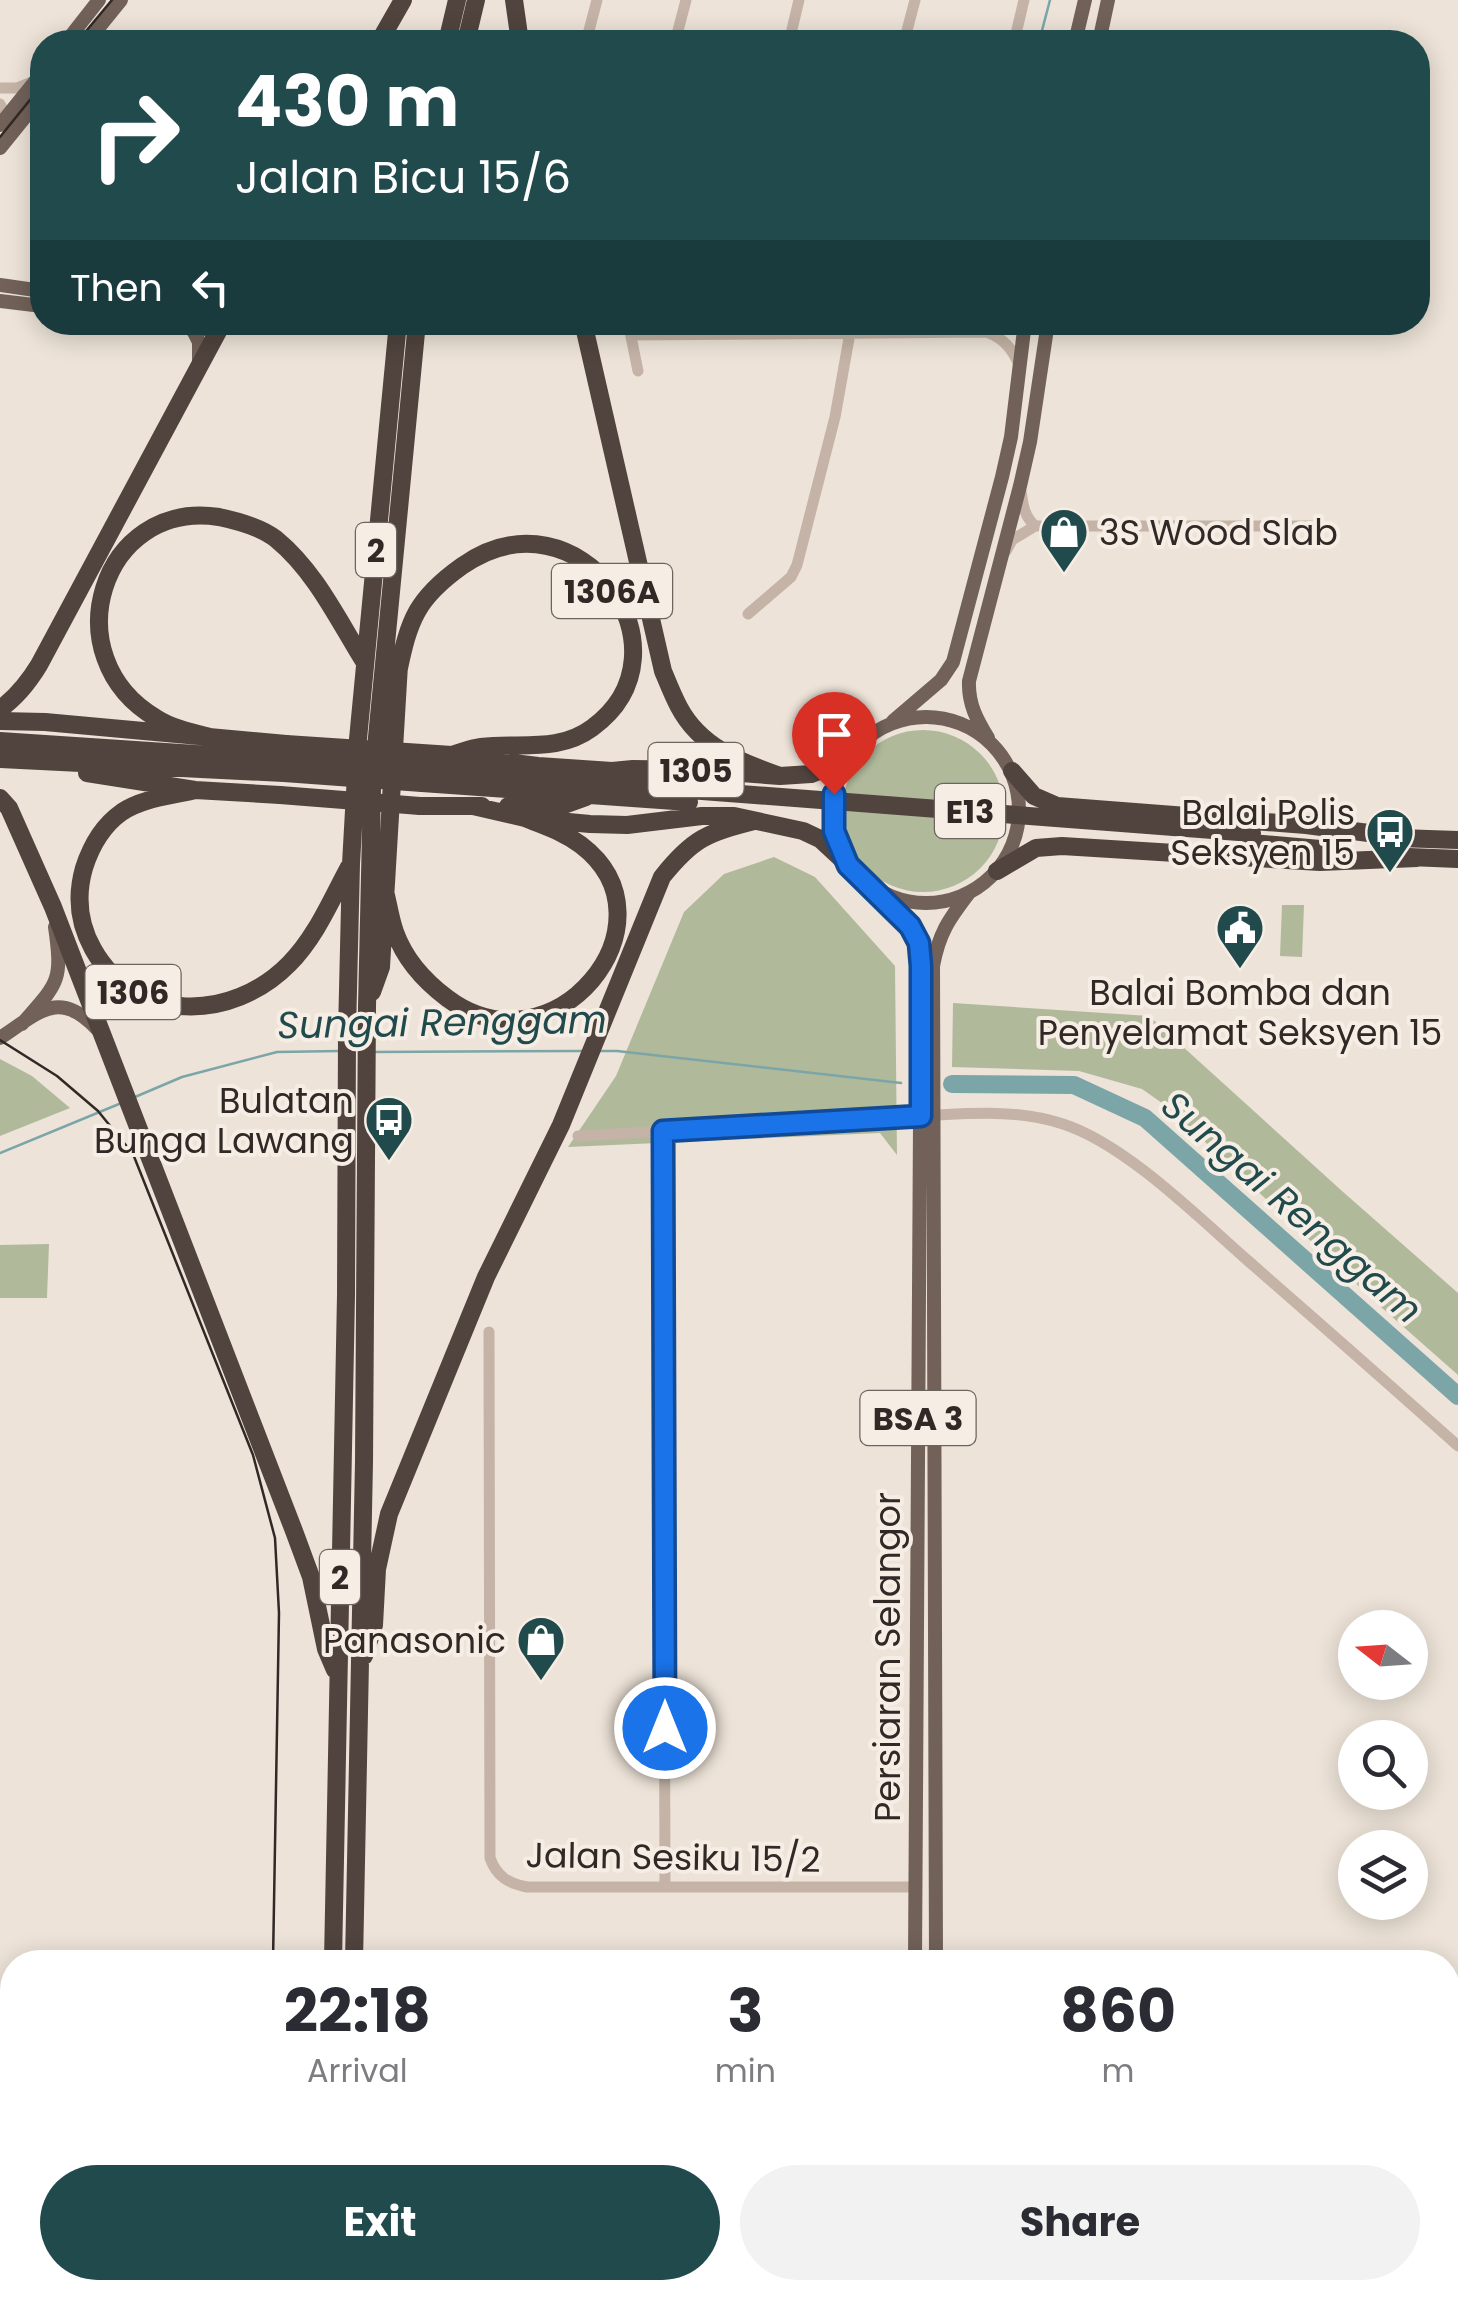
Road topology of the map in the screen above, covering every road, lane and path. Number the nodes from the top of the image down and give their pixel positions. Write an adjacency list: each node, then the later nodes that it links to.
1 (99, 0): 14 (main road)
2 (122, 0): 15 (main road)
3 (403, 0): 16 (highway)
4 (457, 0): 17 (highway)
5 (476, 0): 18 (highway)
6 (514, 0): 19 (highway)
7 (597, 0): 20 (street)
8 (686, 0): 21 (street)
9 (800, 0): 22 (street)
10 (915, 0): 23 (street)
11 (1024, 0): 24 (street)
12 (1085, 0): 25 (main road)
13 (1108, 0): 26 (main road)
14 (75, 30)
15 (96, 30)
16 (386, 30)
17 (450, 30)
18 (469, 30)
19 (518, 30)
20 (589, 30)
21 (678, 30)
22 (792, 30)
23 (907, 30)
24 (1017, 30)
25 (1077, 30)
26 (1102, 30)
27 (30, 81): 29 (street)
28 (30, 86): 31 (main road)
29 (0, 88)
30 (30, 111): 32 (main road)
31 (2, 115)
32 (0, 148)
33 (0, 286): 34 (main road)
34 (30, 290)
35 (0, 301): 36 (main road)
36 (30, 305)
37 (196, 335): 47 (main road)
38 (215, 335): 47 (highway)
39 (397, 335): 56 (highway, 2)
40 (417, 335): 54 (highway, 2)
41 (586, 335): 72 (highway)
42 (631, 335): 49 (street)
43 (850, 335): 55 (street)
44 (994, 335): 48 (street)
45 (1024, 335): 48 (main road)
46 (1046, 335): 50 (main road)
47 (200, 364): 58 (highway)
48 (1020, 367): 60 (main road)
49 (638, 372)
50 (1020, 486): 51 (street); 53 (main road)
51 (1035, 526): 52 (street); 53 (street)
52 (1318, 526)
53 (1001, 558): 63 (main road)
54 (389, 596): 57 (highway); 93 (highway, 2)
55 (748, 614)
56 (365, 663): 61 (highway); 86 (highway, 2)
57 (398, 672): 64 (highway, 1306A); 89 (highway)
58 (0, 709)
59 (0, 721): 61 (highway)
60 (889, 725): 63 (main road); 68 (main road)
61 (214, 738): 66 (highway)
62 (0, 741): 66 (highway)
63 (992, 743): 70 (main road)
64 (452, 755): 66 (highway, bridge); 69 (highway)
65 (0, 759): 67 (highway)
66 (285, 759): 67 (highway); 71 (highway, E13, bridge)
67 (26, 760): 74 (highway)
68 (847, 760): 72 (highway); 87 (main road)
69 (612, 771): 72 (highway, 1305); 73 (highway)
70 (1012, 771): 82 (highway); 88 (main road)
71 (423, 776): 73 (highway, E13); 75 (highway, E13)
72 (780, 776)
73 (655, 788): 76 (highway, E13)
74 (195, 790): 78 (highway, bridge); 86 (highway, 1306)
75 (591, 795): 76 (highway, E13); 78 (highway)
76 (689, 796): 81 (highway, E13)
77 (0, 798): 92 (highway)
78 (474, 806): 79 (highway)
79 (526, 818): 80 (highway); 89 (highway)
80 (754, 820): 87 (highway); 103 (highway)
81 (1252, 838): 82 (highway, E13); 84 (highway, E13)
82 (1408, 838): 83 (highway, E13)
83 (1458, 840)
84 (1416, 858): 85 (highway, E13); 88 (highway)
85 (1458, 859)
86 (352, 864): 102 (highway, 2)
87 (848, 865): 90 (main road)
88 (997, 871): 91 (main road)
89 (384, 887): 93 (highway)
90 (873, 891): 91 (main road); 97 (main road, Persiaran Selangor / BSA 3)
91 (968, 893): 97 (main road, Persiaran Selangor / BSA 3)
92 (53, 907): 94 (main road); 95 (highway)
93 (367, 1006): 103 (highway, 2)
94 (22, 1024): 95 (main road); 96 (main road)
95 (101, 1033): 102 (highway)
96 (0, 1038)
97 (928, 1115): 98 (street); 101 (street); 104 (main road, Persiaran Selangor / BSA 3); 109 (main road, Persiaran Selangor / BSA 3)
98 (663, 1131): 99 (street); 105 (street)
99 (578, 1136)
100 (488, 1332): 105 (street, Jalan Sesiku 15/2)
101 (1458, 1446)
102 (338, 1675): 106 (highway, 2)
103 (358, 1678): 107 (highway, 2)
104 (915, 1886): 105 (street, Jalan Sesiku 15/2); 108 (main road, Persiaran Selangor / BSA 3)
105 (665, 1887)
106 (334, 1950)
107 (354, 1950)
108 (914, 1950)
109 (936, 1950)

